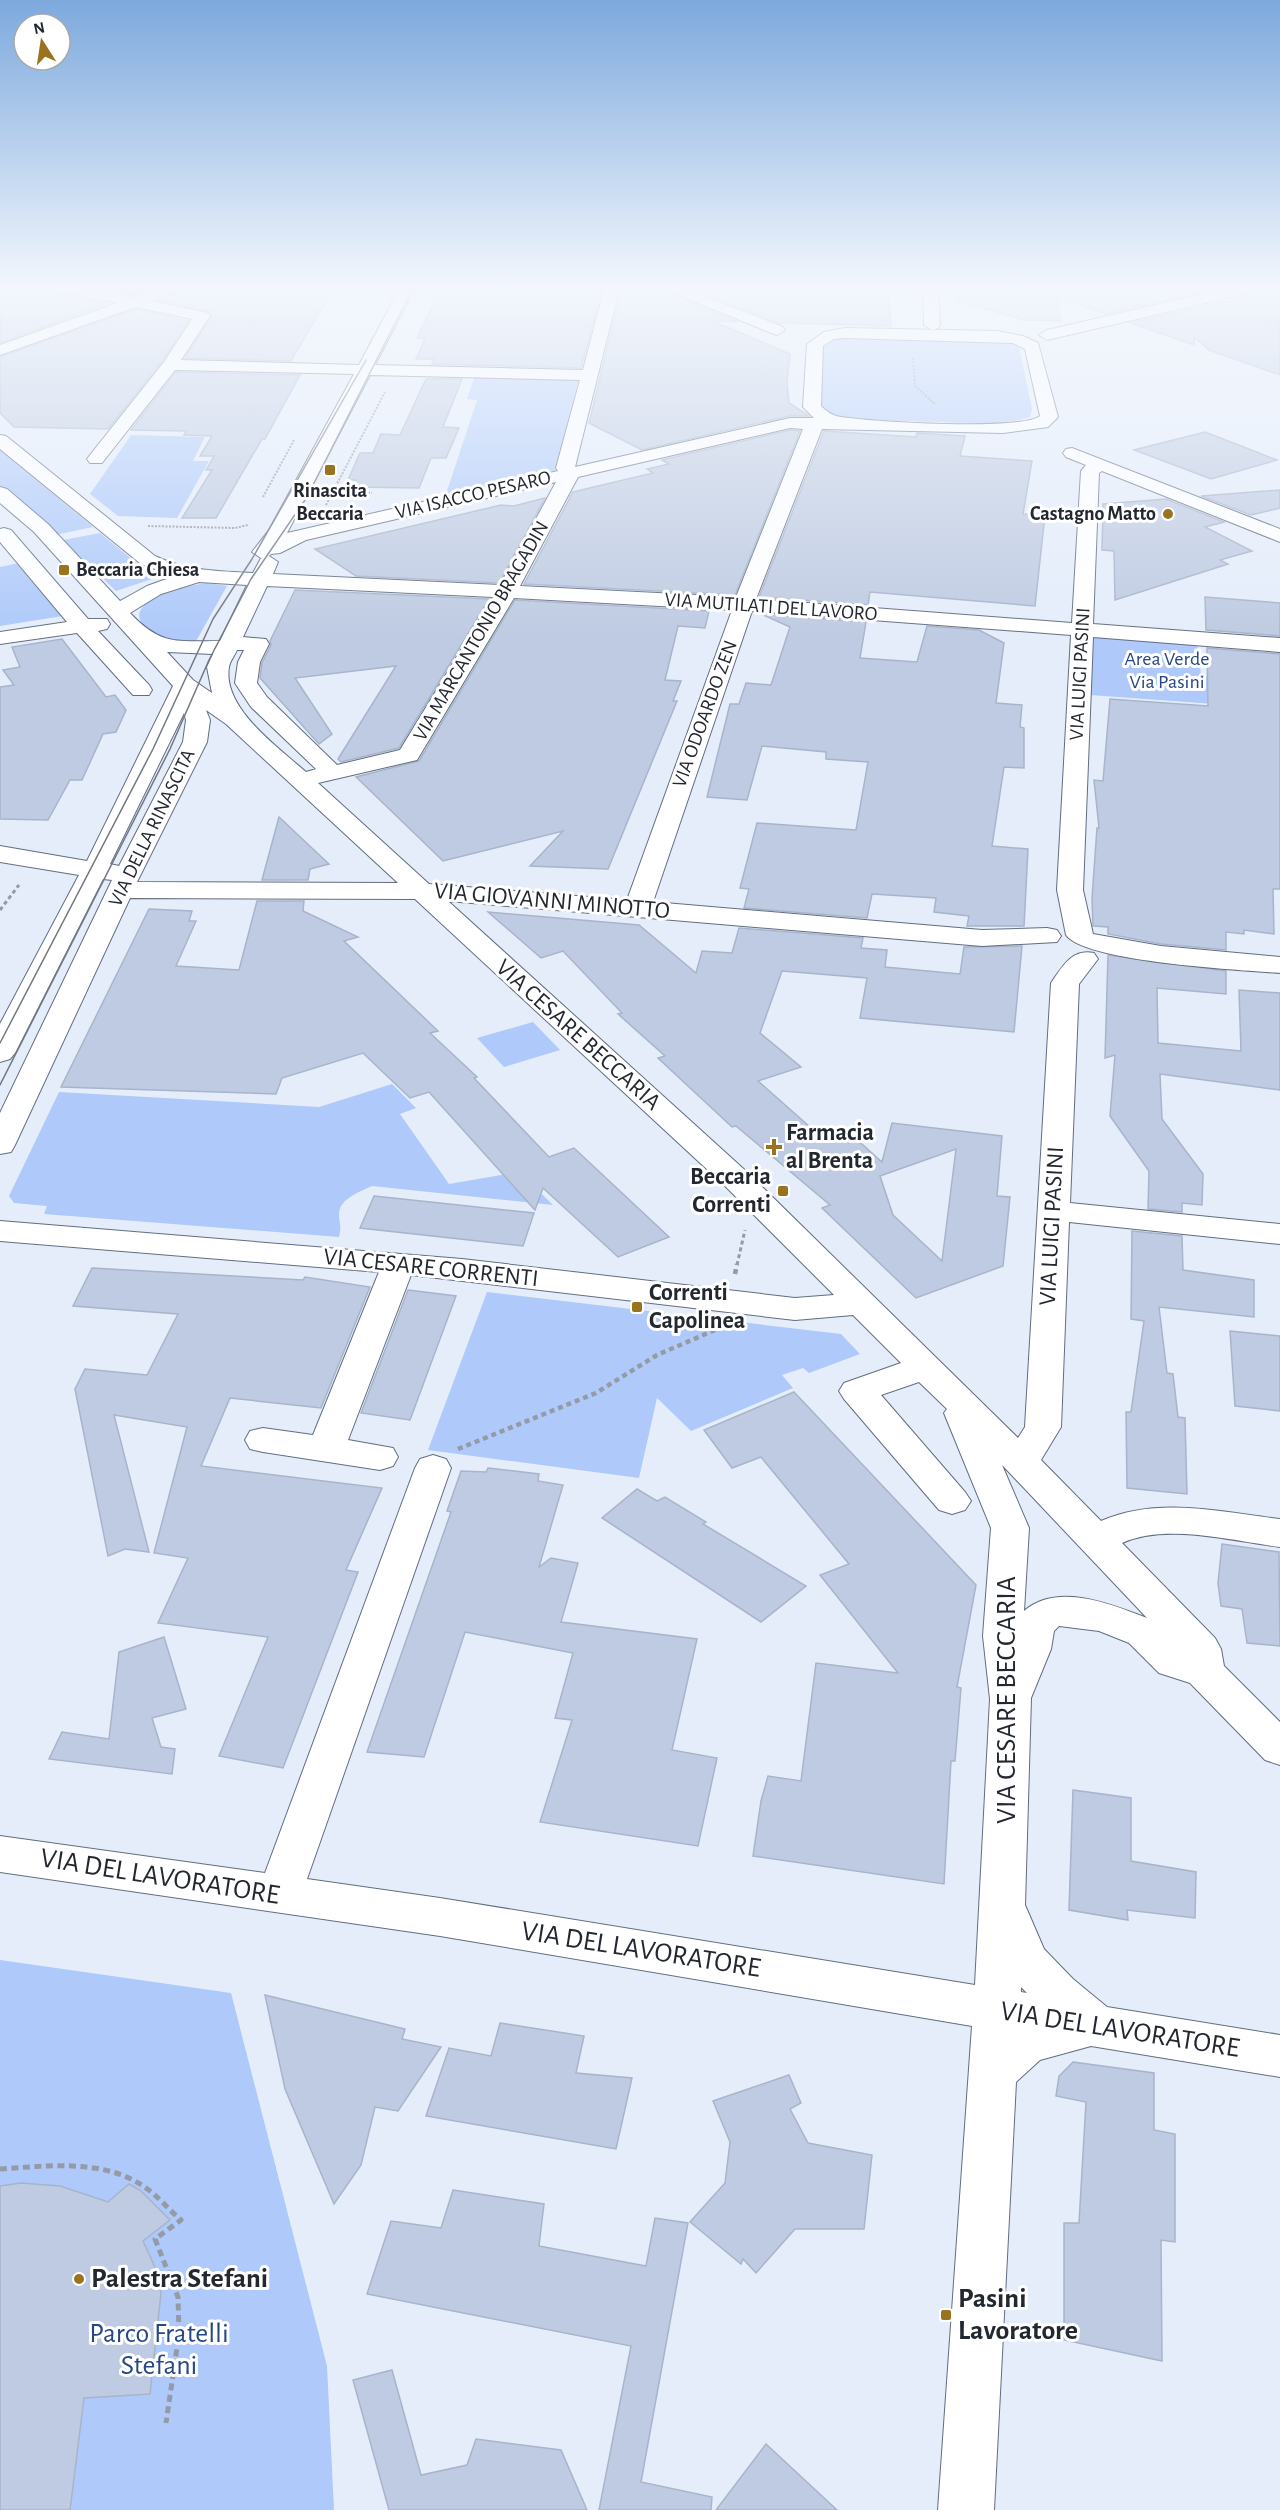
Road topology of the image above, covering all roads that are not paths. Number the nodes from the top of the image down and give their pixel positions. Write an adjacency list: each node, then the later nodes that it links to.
1 (140, 403): 15 (street)
2 (348, 403): 19 (street)
3 (582, 403): 13 (street)
4 (812, 403): 8 (street)
5 (1045, 403): 6 (street)
6 (1048, 417): 9 (street); 11 (street)
7 (818, 423): 8 (street, VIA ISACCO PESARO); 13 (street, VIA ISACCO PESARO); 23 (street, VIA ODOARDO ZEN)
8 (866, 425): 9 (street)
9 (996, 429): 11 (street)
10 (0, 440): 15 (street)
11 (1051, 441): 12 (street)
12 (1100, 464): 17 (street); 26 (street, VIA LUIGI PASINI)
13 (571, 472): 19 (street, VIA ISACCO PESARO); 22 (street, VIA MARCANTONIO BRAGADIN)
14 (0, 493): 16 (street)
15 (73, 499): 20 (street)
16 (41, 528): 18 (street); 24 (street)
17 (1275, 531)
18 (2, 535): 25 (street)
19 (275, 541): 20 (street); 21 (street)
20 (198, 576): 21 (street, VIA MUTILATI DEL LAVORO); 24 (street)
21 (261, 580): 22 (street, VIA MUTILATI DEL LAVORO); 28 (street)
22 (507, 592): 23 (street, VIA MUTILATI DEL LAVORO); 36 (street, VIA MARCANTONIO BRAGADIN)
23 (745, 604): 26 (street, VIA MUTILATI DEL LAVORO); 41 (street, VIA ODOARDO ZEN)
24 (127, 622): 25 (street); 28 (street); 31 (street)
25 (82, 626): 27 (street); 33 (street)
26 (1082, 629): 29 (street, VIA MUTILATI DEL LAVORO); 42 (street, VIA LUIGI PASINI)
27 (0, 638)
28 (228, 645): 30 (street); 32 (street)
29 (1280, 645)
30 (246, 683): 32 (street); 35 (street)
31 (185, 685): 34 (street, VIA CESARE BECCARIA); 38 (street, VIA DELLA RINASCITA); 39 (street, VIA DELLA RINASCITA)
32 (219, 686): 34 (street)
33 (141, 690)
34 (234, 719): 36 (street, VIA CESARE BECCARIA)
35 (325, 765)
36 (301, 780): 40 (street, VIA CESARE BECCARIA)
37 (0, 854): 38 (street, VIA GIOVANNI MINOTTO)
38 (93, 870): 39 (street, VIA GIOVANNI MINOTTO); 44 (street, VIA DELLA RINASCITA)
39 (125, 882): 40 (street, VIA GIOVANNI MINOTTO); 45 (street, VIA DELLA RINASCITA)
40 (421, 891): 41 (street, VIA GIOVANNI MINOTTO); 50 (street, VIA CESARE BECCARIA)
41 (638, 908): 42 (street, VIA GIOVANNI MINOTTO)
42 (1067, 950): 43 (street, VIA GIOVANNI MINOTTO); 46 (street, VIA LUIGI PASINI)
43 (1280, 965)
44 (0, 1053)
45 (0, 1145)
46 (1053, 1211): 48 (street); 56 (street, VIA LUIGI PASINI)
47 (0, 1231): 49 (street, VIA CESARE CORRENTI)
48 (1280, 1234)
49 (399, 1263): 50 (street, VIA CESARE CORRENTI); 54 (street)
50 (861, 1304): 51 (street, VIA CESARE BECCARIA)
51 (923, 1368): 52 (street, VIA CESARE BECCARIA); 58 (street)
52 (957, 1401): 56 (street, VIA CESARE BECCARIA); 62 (street, VIA CESARE BECCARIA)
53 (263, 1440): 54 (street)
54 (326, 1449): 55 (street)
55 (380, 1457)
56 (1018, 1459): 60 (street, VIA CESARE BECCARIA)
57 (433, 1468): 65 (street)
58 (952, 1501)
59 (1280, 1533): 60 (street)
60 (1095, 1539): 61 (street, VIA CESARE BECCARIA)
61 (1204, 1672): 62 (street); 63 (street, VIA CESARE BECCARIA)
62 (1011, 1699): 66 (street, VIA CESARE BECCARIA)
63 (1280, 1748)
64 (0, 1854): 65 (street, VIA DEL LAVORATORE)
65 (279, 1895): 67 (street, VIA DEL LAVORATORE)
66 (1002, 1904): 67 (street, VIA CESARE BECCARIA); 68 (street)
67 (995, 2010): 68 (street, VIA DEL LAVORATORE); 70 (street)
68 (1095, 2024): 69 (street, VIA DEL LAVORATORE); 70 (street)
69 (1280, 2056)
70 (992, 2073): 71 (street)
71 (966, 2510)

